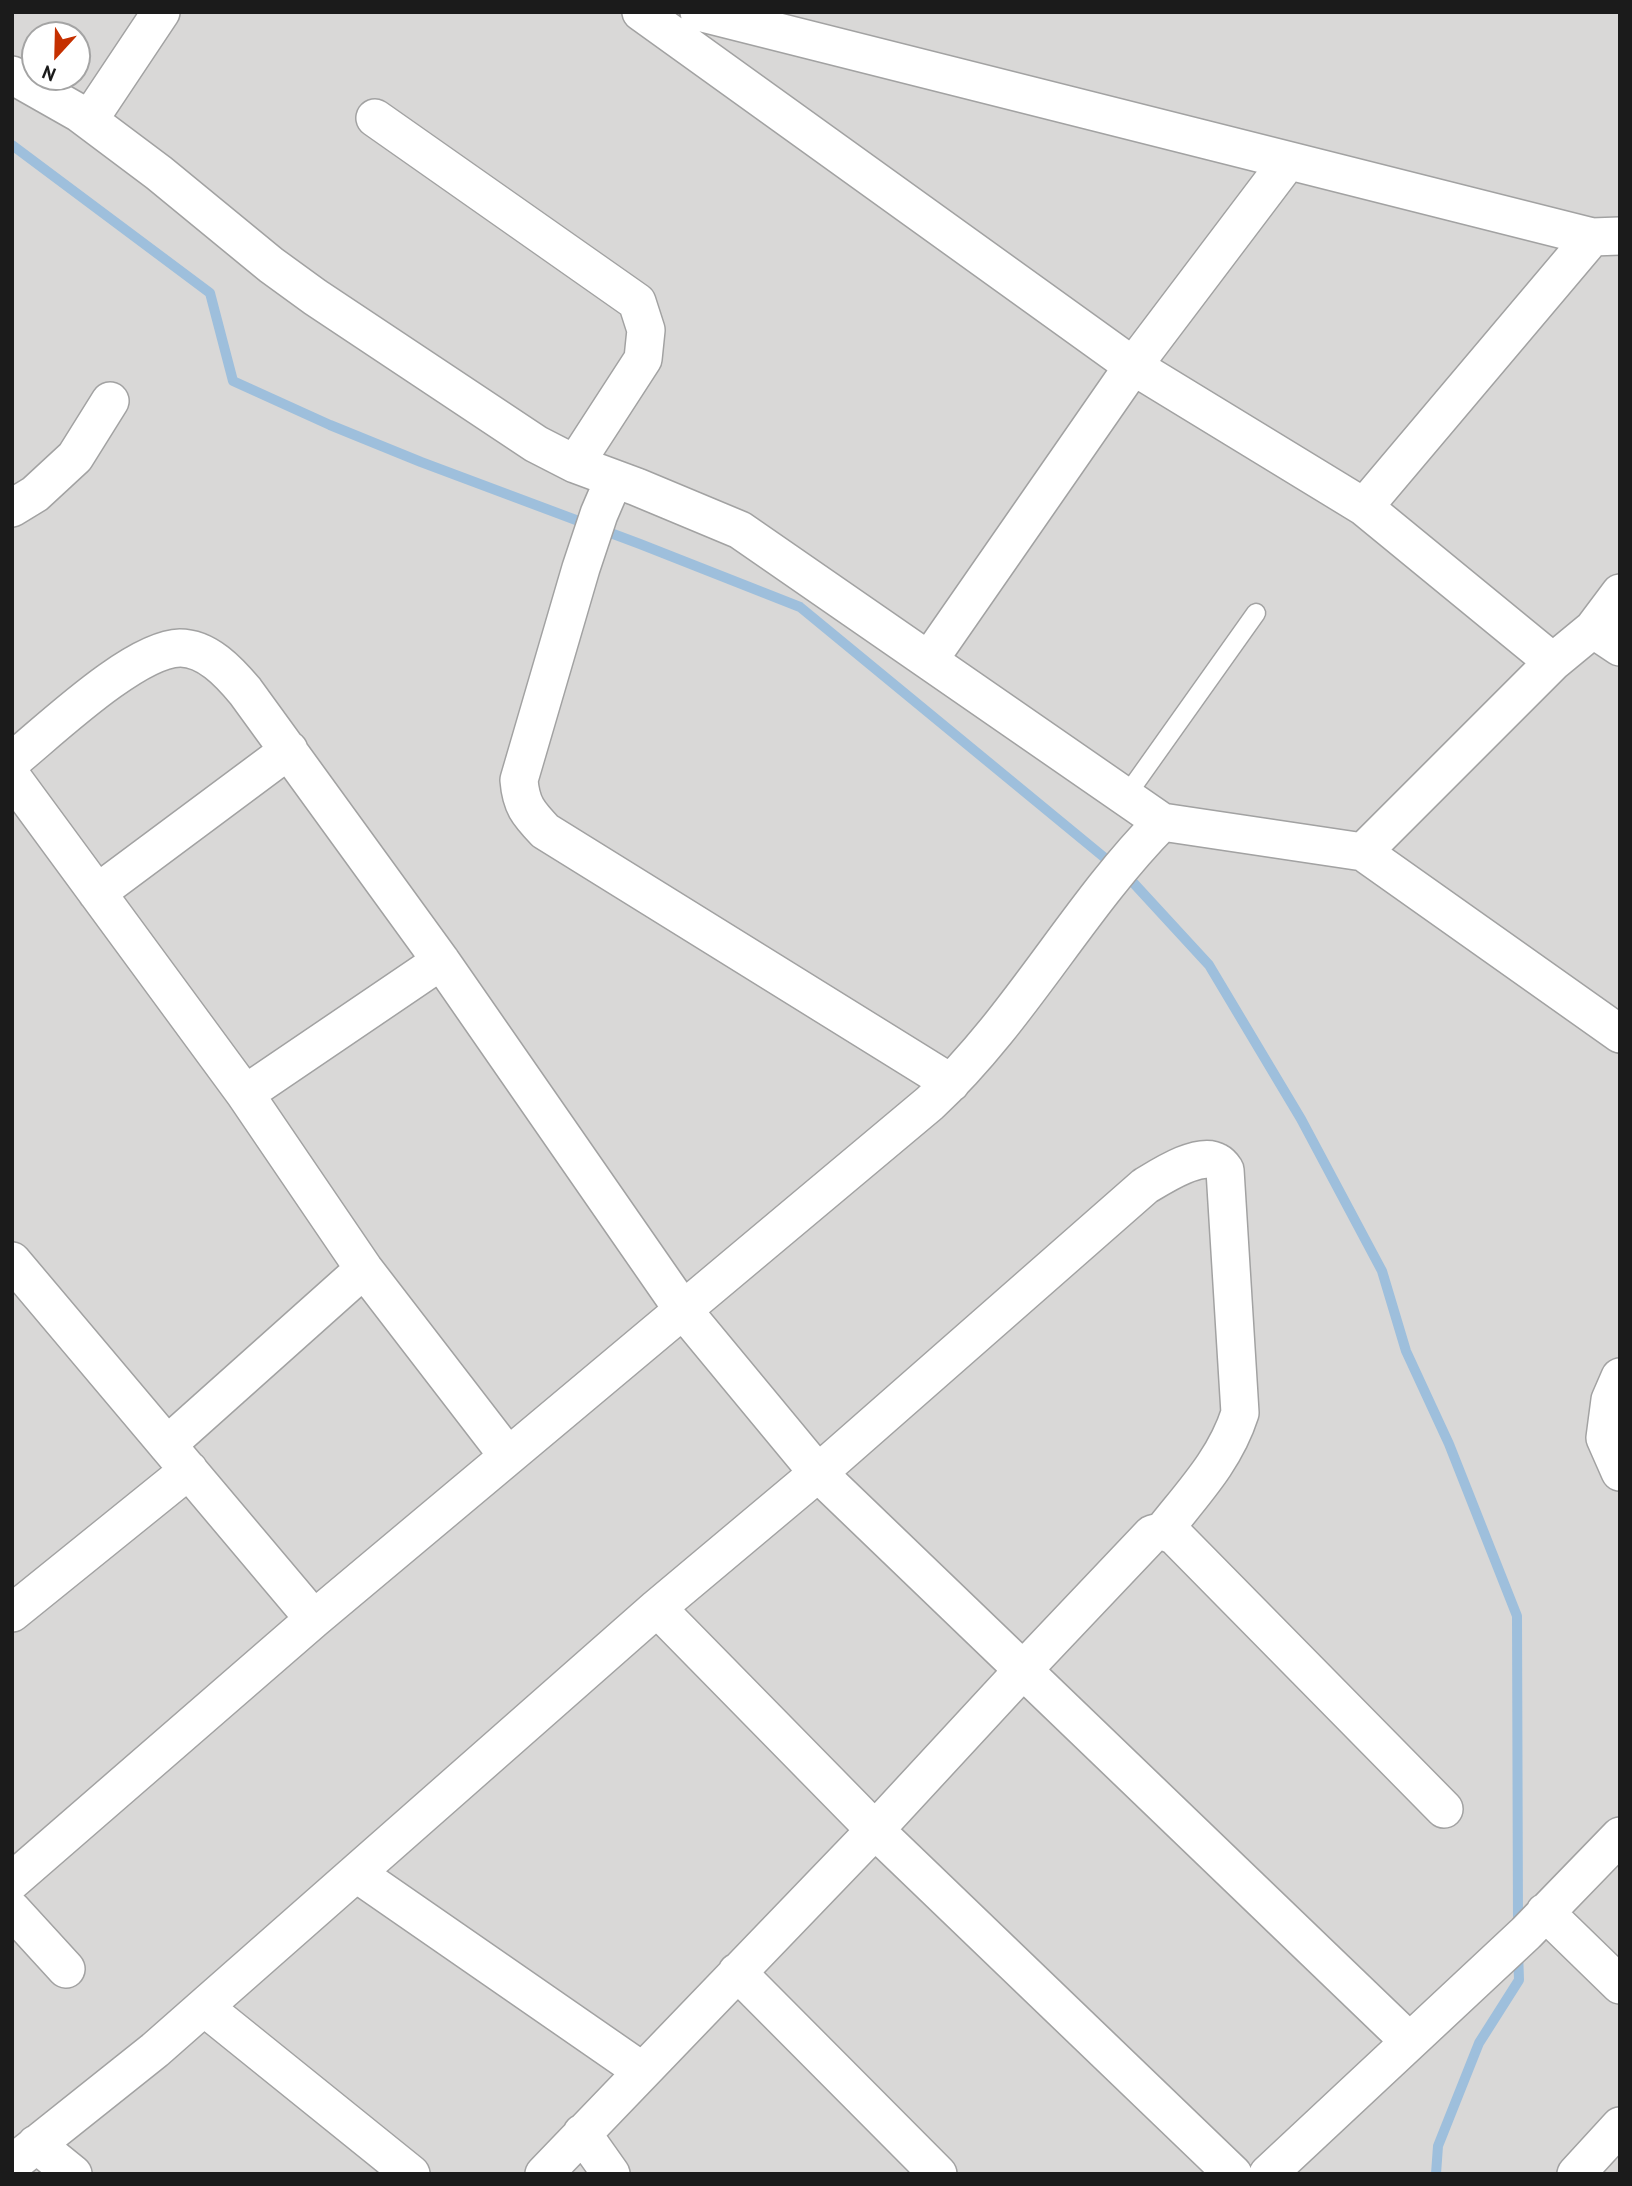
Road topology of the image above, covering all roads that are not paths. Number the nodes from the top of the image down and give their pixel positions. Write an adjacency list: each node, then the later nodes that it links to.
1 (161, 12): 6 (street)
2 (641, 12): 9 (street)
3 (699, 12): 7 (street)
4 (12, 75): 6 (street)
5 (375, 118): 11 (street)
6 (89, 120): 11 (street)
7 (1288, 161): 8 (street); 9 (street)
8 (1606, 237): 13 (street)
9 (1133, 366): 13 (street); 18 (street)
10 (110, 401): 14 (street)
11 (576, 464): 12 (street)
12 (614, 479): 18 (street); 29 (street)
13 (1364, 507): 19 (street)
14 (12, 508)
15 (1620, 593): 17 (street)
16 (1256, 613): 23 (lane)
17 (1606, 638): 19 (street)
18 (929, 660): 23 (street)
19 (1553, 662): 25 (street)
20 (289, 750): 21 (street); 26 (street); 27 (street)
21 (12, 761)
22 (12, 777): 26 (street)
23 (1126, 796): 24 (street)
24 (1162, 822): 25 (street); 29 (street)
25 (1363, 852): 28 (street)
26 (97, 893): 30 (street)
27 (441, 961): 30 (street); 33 (street)
28 (1620, 1034)
29 (951, 1083): 33 (street)
30 (245, 1094): 32 (street)
31 (12, 1261): 36 (street)
32 (364, 1269): 35 (street); 36 (street)
33 (683, 1310): 35 (street); 38 (street)
34 (1620, 1377): 37 (street)
35 (508, 1456): 42 (street)
36 (178, 1458): 41 (street); 42 (street)
37 (1620, 1472)
38 (818, 1474): 39 (street); 40 (street); 43 (street)
39 (1163, 1531): 43 (street); 44 (street)
40 (657, 1608): 45 (street); 47 (street)
41 (12, 1613)
42 (314, 1619): 48 (street)
43 (1023, 1670): 45 (street); 55 (street)
44 (1444, 1810)
45 (874, 1830): 52 (street); 65 (street)
46 (1620, 1836): 50 (street)
47 (356, 1873): 54 (street); 56 (street)
48 (12, 1881)
49 (12, 1910): 51 (street)
50 (1535, 1922): 53 (street); 55 (street)
51 (66, 1969)
52 (737, 1972): 56 (street); 64 (street)
53 (1620, 1985)
54 (204, 2007): 59 (street); 61 (street)
55 (1419, 2031): 66 (street)
56 (642, 2071): 58 (street)
57 (1620, 2126): 67 (street)
58 (582, 2133): 62 (street); 63 (street)
59 (24, 2154): 60 (street)
60 (74, 2174)
61 (411, 2174)
62 (544, 2174)
63 (611, 2174)
64 (938, 2174)
65 (1233, 2174)
66 (1268, 2174)
67 (1576, 2174)

